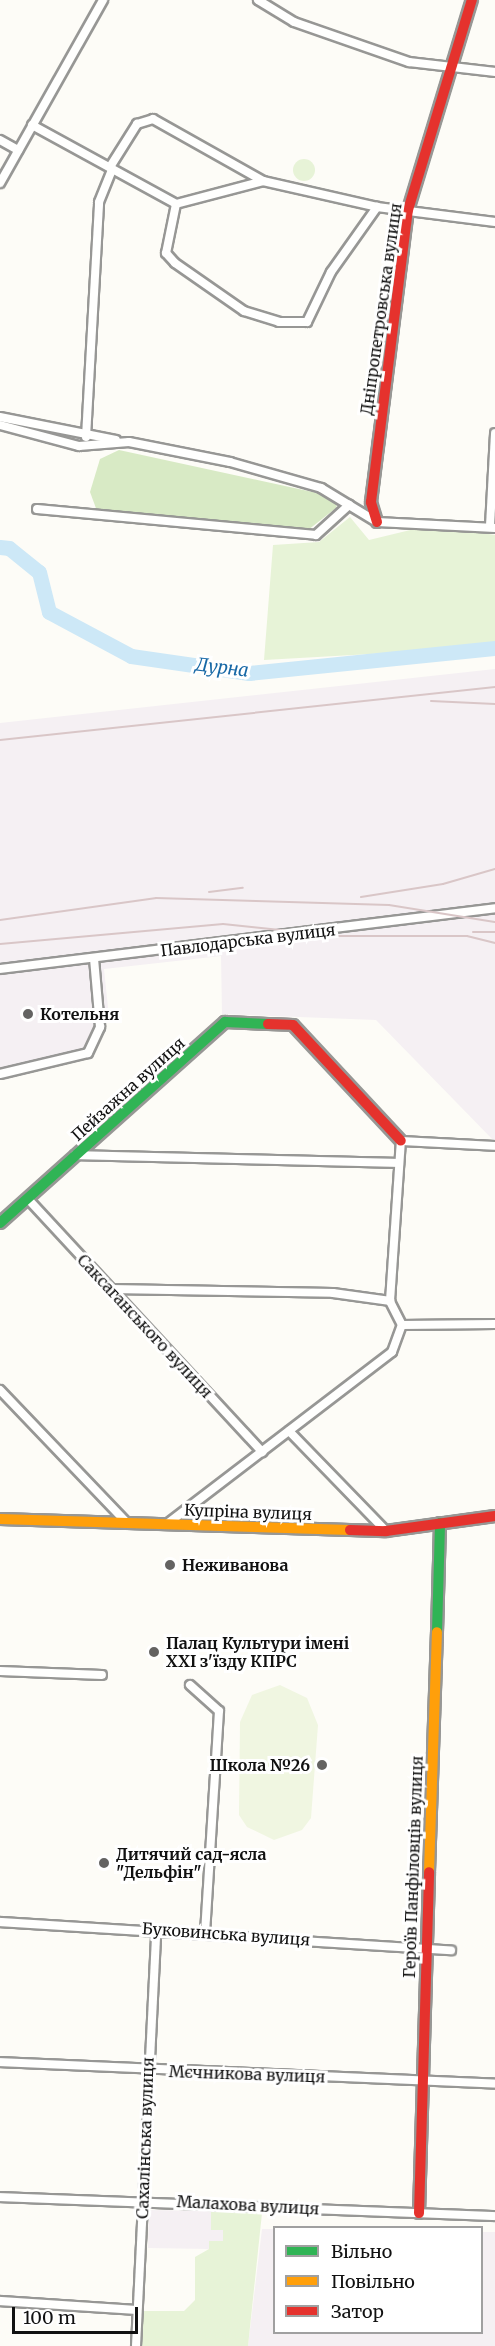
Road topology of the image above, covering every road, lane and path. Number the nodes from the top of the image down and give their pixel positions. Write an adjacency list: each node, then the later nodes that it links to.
1 (103, 0): 6 (street)
2 (258, 0): 4 (street)
3 (472, 0): 4 (street, Дніпропетровська вулиця)
4 (448, 66): 5 (street); 14 (street, Дніпропетровська вулиця)
5 (495, 72)
6 (32, 125): 8 (street); 9 (street)
7 (0, 140): 8 (street)
8 (18, 150): 11 (street)
9 (111, 168): 10 (street); 12 (street); 19 (street)
10 (263, 181): 12 (street); 13 (street)
11 (0, 183)
12 (176, 204): 13 (street, Дніпропетровська вулиця)
13 (377, 207): 14 (street)
14 (408, 210): 15 (street); 23 (street, Дніпропетровська вулиця)
15 (495, 222)
16 (0, 417): 19 (street)
17 (0, 425): 20 (street)
18 (495, 433): 24 (street)
19 (86, 437): 20 (street)
20 (129, 442): 21 (street)
21 (349, 505): 22 (street); 23 (street)
22 (37, 509)
23 (377, 522): 24 (street)
24 (492, 527)
25 (495, 908): 26 (street, Павлодарська вулиця)
26 (94, 959): 27 (street, Павлодарська вулиця); 28 (street)
27 (0, 969)
28 (0, 1074)
29 (401, 1141): 30 (street); 31 (street, Пейзажна вулиця); 32 (street)
30 (495, 1146)
31 (75, 1155): 32 (street); 33 (street, Пейзажна вулиця)
32 (397, 1163): 36 (street)
33 (28, 1199): 34 (street, Пейзажна вулиця); 35 (street, Саксаганського вулиця)
34 (0, 1224)
35 (111, 1289): 36 (street); 41 (street, Саксаганського вулиця)
36 (390, 1301): 38 (street)
37 (495, 1324): 38 (street)
38 (402, 1325): 40 (street)
39 (0, 1390): 44 (street)
40 (289, 1431): 41 (street); 47 (street)
41 (262, 1452): 46 (street)
42 (495, 1516): 45 (street, Купріна вулиця)
43 (0, 1519): 44 (street, Купріна вулиця)
44 (127, 1523): 46 (street, Купріна вулиця)
45 (440, 1523): 47 (street, Купріна вулиця); 54 (street, Героїв Панфіловців вулиця)
46 (167, 1524): 47 (street, Купріна вулиця)
47 (386, 1531)
48 (0, 1671): 49 (street)
49 (102, 1675)
50 (190, 1685): 53 (street)
51 (0, 1922): 52 (street, Буковинська вулиця)
52 (156, 1930): 53 (street, Буковинська вулиця); 57 (street, Сахалінська вулиця)
53 (205, 1932): 54 (street, Буковинська вулиця)
54 (424, 1948): 55 (street, Буковинська вулиця); 58 (street, Героїв Панфіловців вулиця)
55 (451, 1950)
56 (0, 2062): 57 (street, Мєчникова вулиця)
57 (147, 2070): 58 (street, Мєчникова вулиця); 61 (street, Сахалінська вулиця)
58 (424, 2080): 59 (street, Мєчникова вулиця); 62 (street, Героїв Панфіловців вулиця)
59 (495, 2084)
60 (0, 2197): 61 (street, Малахова вулиця)
61 (142, 2200): 62 (street, Малахова вулиця); 65 (street, Сахалінська вулиця)
62 (419, 2213): 63 (street, Малахова вулиця)
63 (495, 2216)
64 (0, 2301): 65 (street)
65 (137, 2310): 66 (street, Сахалінська вулиця)
66 (136, 2346)

